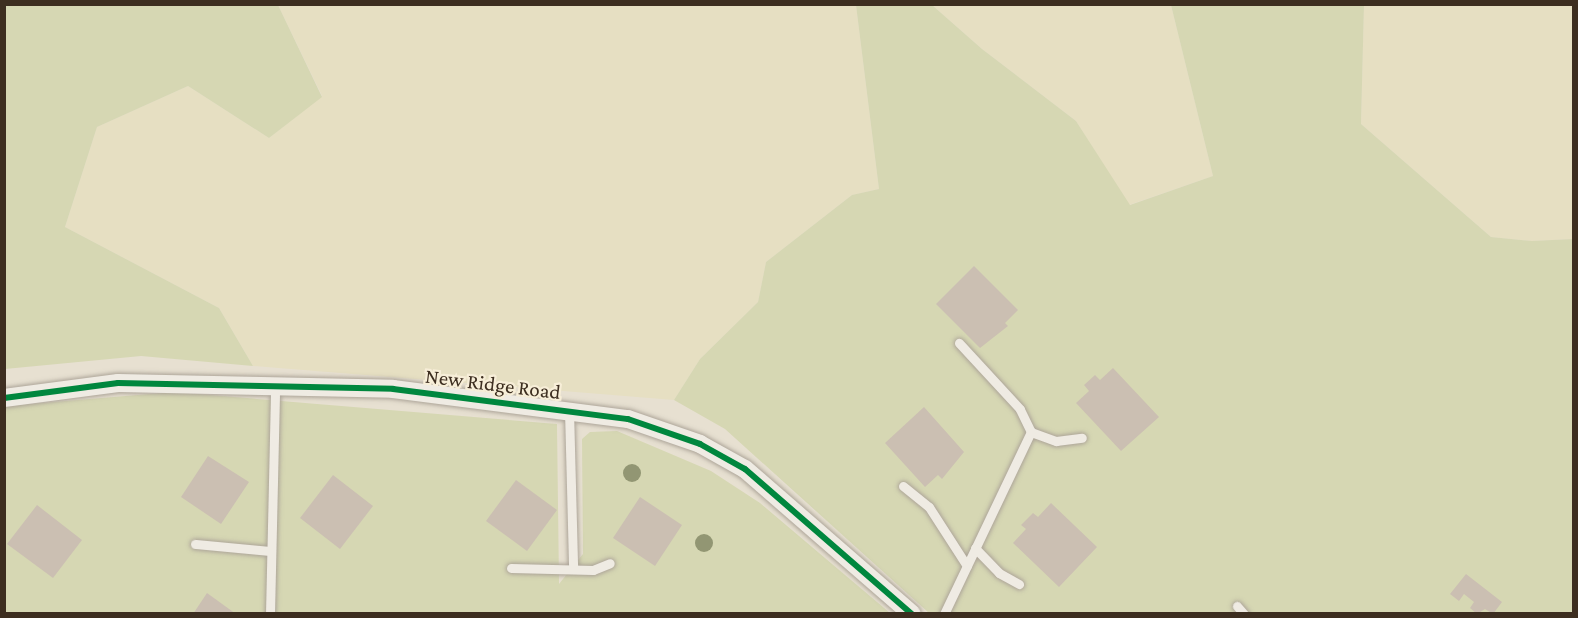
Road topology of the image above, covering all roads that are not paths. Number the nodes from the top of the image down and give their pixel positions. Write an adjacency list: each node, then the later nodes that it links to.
1 (958, 343): 5 (lane)
2 (275, 385): 3 (street, New Ridge Road); 4 (street, New Ridge Road); 10 (lane)
3 (4, 398)
4 (569, 410): 14 (lane); 18 (street, New Ridge Road)
5 (1031, 432): 6 (lane); 9 (lane)
6 (1082, 438)
7 (903, 486): 12 (lane)
8 (195, 544): 10 (lane)
9 (975, 548): 12 (lane); 15 (lane)
10 (271, 551): 17 (lane)
11 (610, 564): 14 (lane)
12 (967, 566): 19 (lane)
13 (511, 568): 14 (lane)
14 (573, 568)
15 (1019, 584)
16 (1237, 606): 20 (lane)
17 (270, 614)
18 (912, 614)
19 (944, 614)
20 (1244, 614)

